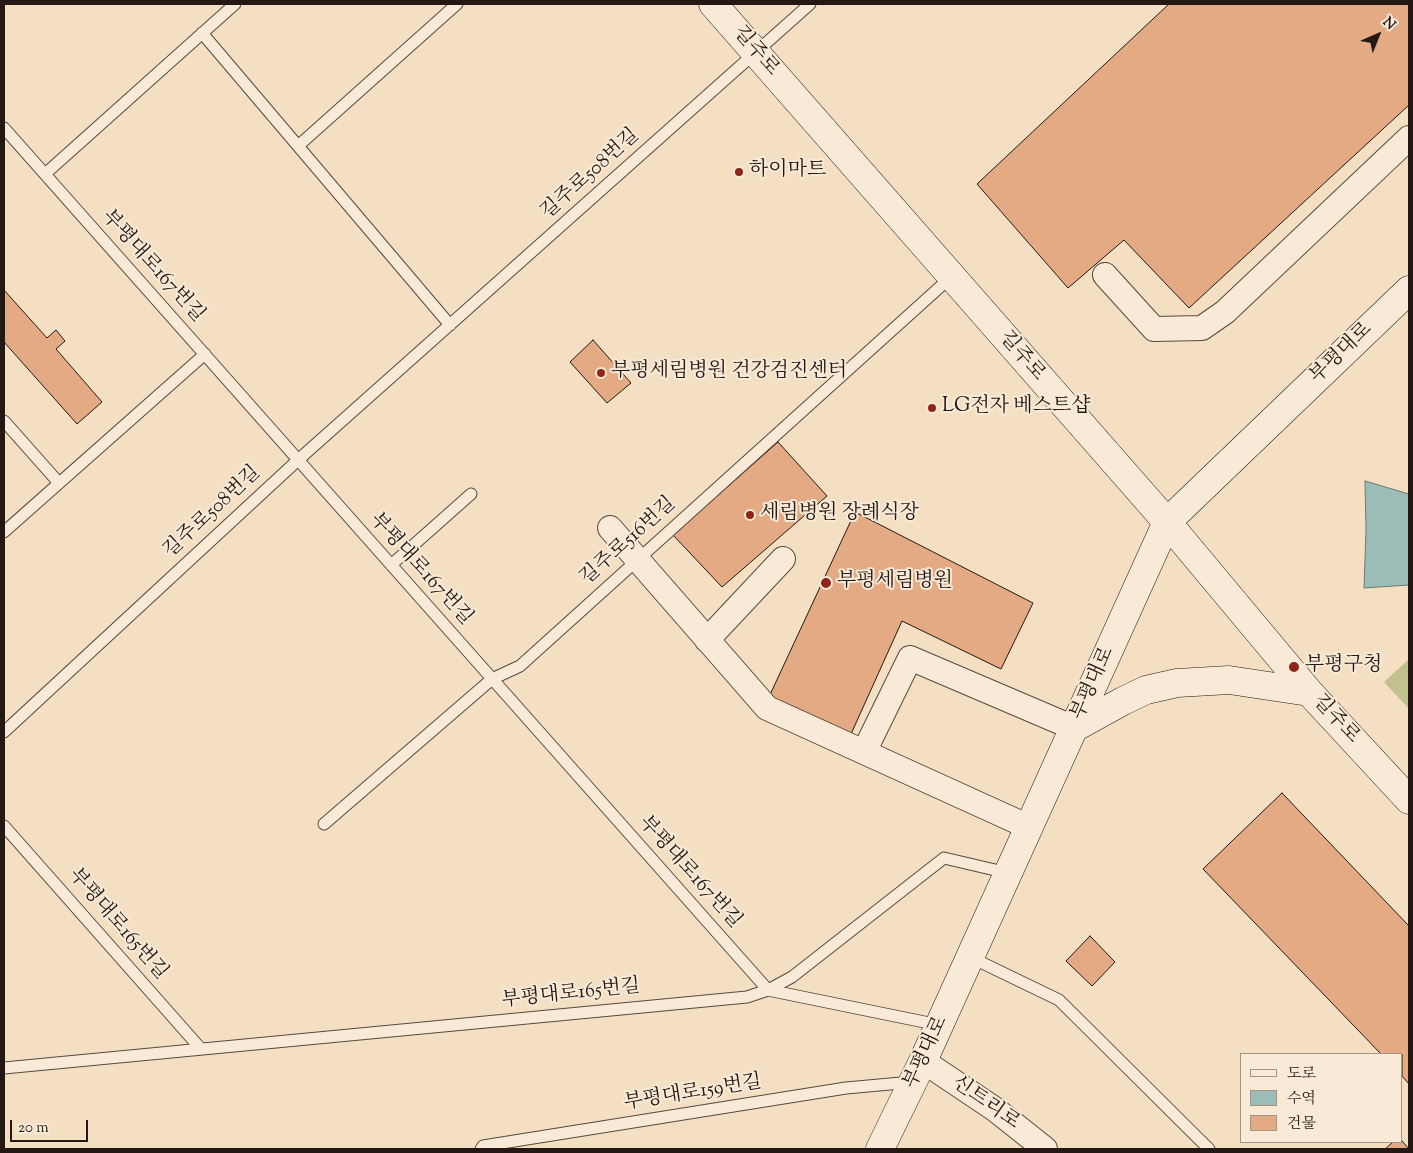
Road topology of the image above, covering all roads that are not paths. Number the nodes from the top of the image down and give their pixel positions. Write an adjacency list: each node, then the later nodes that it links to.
1 (235, 4): 5 (lane)
2 (457, 4): 9 (lane)
3 (713, 4): 6 (main road, 길주로)
4 (810, 4): 6 (lane, 길주로508번길)
5 (202, 33): 9 (lane); 10 (lane)
6 (756, 53): 12 (main road, 길주로); 14 (lane, 길주로508번길)
7 (4, 128): 10 (lane, 부평대로167번길)
8 (1409, 138): 11 (street)
9 (298, 146): 14 (lane)
10 (45, 174): 15 (lane, 부평대로167번길)
11 (1105, 275)
12 (951, 277): 20 (main road, 길주로); 24 (lane, 길주로516번길)
13 (1409, 290): 20 (main road, 부평대로)
14 (450, 325): 17 (lane, 길주로508번길)
15 (205, 354): 17 (lane, 부평대로167번길); 18 (lane)
16 (4, 421): 18 (lane)
17 (298, 460): 25 (lane, 부평대로167번길); 30 (lane, 길주로508번길)
18 (59, 483): 22 (lane)
19 (471, 494): 25 (lane)
20 (1167, 522): 28 (main road, 길주로); 29 (main road, 부평대로)
21 (610, 528): 24 (street)
22 (4, 532)
23 (783, 559): 26 (street)
24 (638, 560): 26 (street); 27 (lane, 길주로516번길)
25 (391, 565): 27 (lane, 부평대로167번길)
26 (707, 640): 31 (street)
27 (492, 679): 33 (lane, 길주로516번길); 38 (lane, 부평대로167번길)
28 (1309, 692): 29 (main road); 32 (main road, 길주로)
29 (1074, 728): 31 (street); 35 (main road, 부평대로)
30 (4, 732)
31 (864, 752): 35 (street)
32 (1409, 800)
33 (324, 824)
34 (4, 826): 40 (lane, 부평대로165번길)
35 (1029, 827): 36 (main road, 부평대로)
36 (1008, 873): 37 (main road, 부평대로); 38 (lane)
37 (970, 957): 39 (main road, 부평대로); 46 (lane)
38 (768, 990): 39 (lane, 부평대로165번길); 40 (lane, 부평대로165번길)
39 (940, 1025): 42 (main road, 부평대로)
40 (201, 1049): 41 (lane, 부평대로165번길)
41 (4, 1068)
42 (918, 1072): 43 (lane, 부평대로159번길); 44 (main road, 부평대로); 45 (street, 신트리로)
43 (481, 1149)
44 (880, 1149)
45 (1045, 1149)
46 (1209, 1149)

